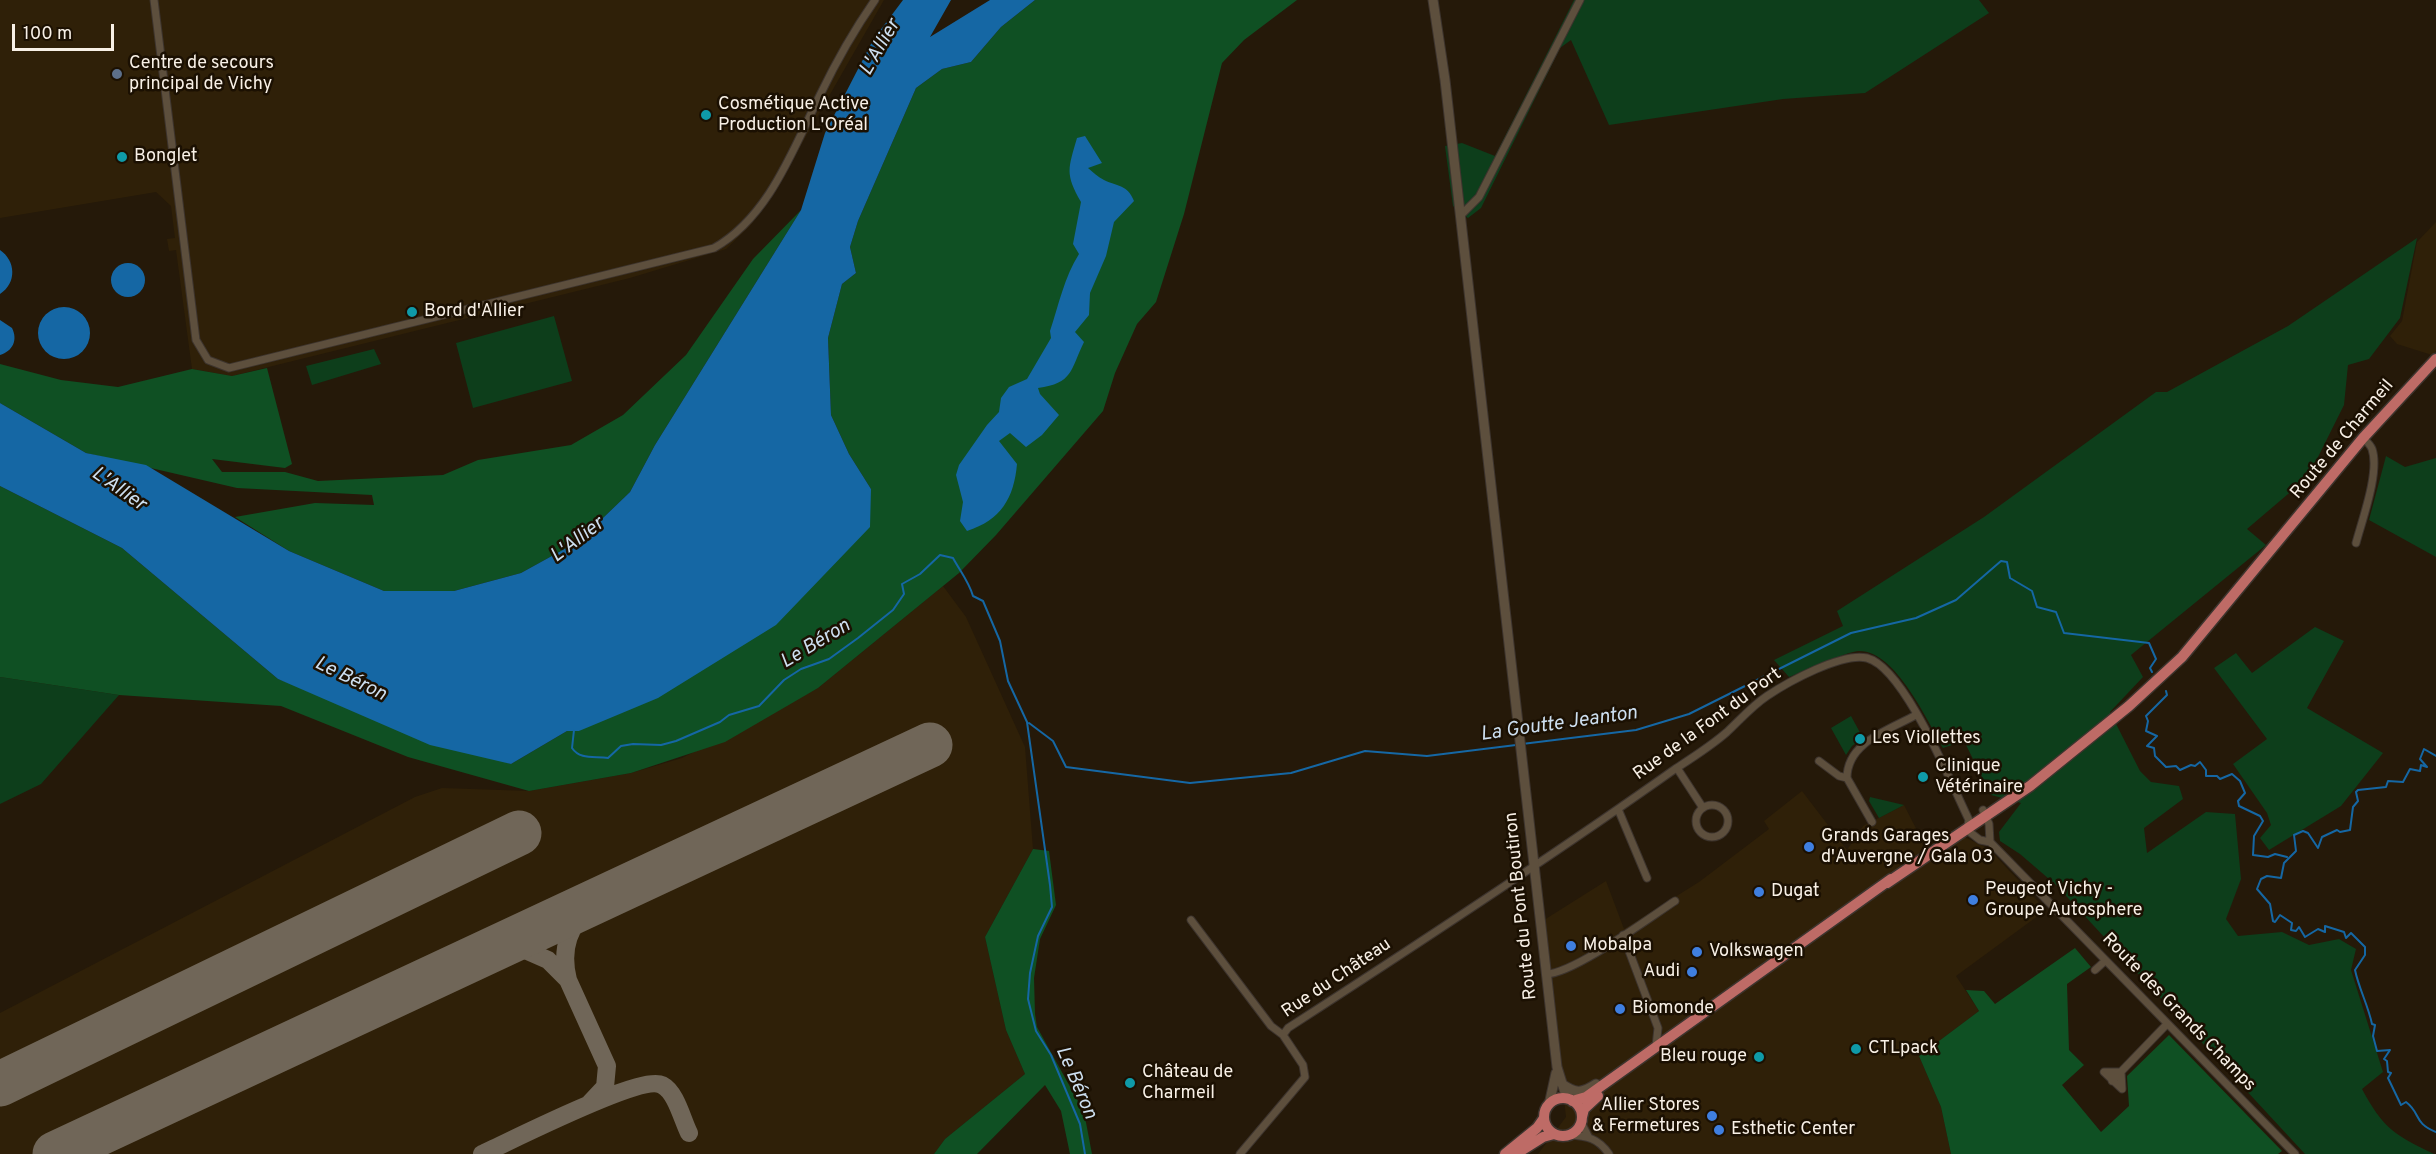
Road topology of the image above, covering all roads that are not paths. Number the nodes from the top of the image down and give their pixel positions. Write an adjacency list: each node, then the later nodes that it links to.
1 (154, 0): 2 (street)
2 (875, 0)
3 (1433, 0): 5 (main road, Route du Pont Boutiron)
4 (1580, 0): 5 (street)
5 (1460, 216): 19 (main road, Route du Pont Boutiron)
6 (2436, 360): 7 (main road, Route de Charmeil)
7 (2365, 440): 8 (street); 15 (main road, Route de Charmeil)
8 (2356, 543)
9 (1916, 715): 11 (street, Rue de la Font du Port); 12 (street); 17 (street, Rue de la Font du Port)
10 (1819, 760): 12 (street)
11 (1677, 768): 13 (street); 14 (street, Rue de la Font du Port)
12 (1847, 778): 16 (street)
13 (1703, 808): 13 (street)
14 (1618, 809): 19 (street, Rue de la Font du Port); 20 (street)
15 (1985, 813): 17 (main road, Route de Charmeil); 18 (street)
16 (1872, 822)
17 (1968, 825): 18 (street, Route des Grands Champs); 27 (main road, Route de Charmeil)
18 (1990, 842): 24 (street, Route des Grands Champs)
19 (1534, 867): 26 (main road, Route du Pont Boutiron); 31 (street, Rue du Château)
20 (1647, 878)
21 (1676, 901): 23 (street)
22 (1191, 920): 31 (street)
23 (1623, 935): 26 (street); 29 (street)
24 (2105, 961): 25 (street); 28 (street, Route des Grands Champs)
25 (2096, 970)
26 (1546, 974): 34 (main road, Route du Pont Boutiron)
27 (1707, 1012): 30 (main road); 41 (main road)
28 (2167, 1024): 35 (street); 49 (street, Route des Grands Champs)
29 (1658, 1028): 30 (street); 32 (street)
30 (1673, 1034): 32 (main road)
31 (1283, 1035): 45 (street, Rue du Château)
32 (1656, 1046): 33 (main road)
33 (1643, 1055): 37 (main road); 38 (main road)
34 (1557, 1067): 37 (main road, Route du Pont Boutiron); 39 (main road, Route du Pont Boutiron)
35 (2121, 1072): 36 (street); 36 (street); 36 (street)
36 (2112, 1081)
37 (1562, 1084): 38 (main road, Route du Pont Boutiron)
38 (1569, 1100): 39 (main road); 41 (main road)
39 (1549, 1105): 40 (main road)
40 (1544, 1118): 42 (main road); 46 (main road)
41 (1581, 1119): 43 (main road); 44 (street)
42 (1554, 1134): 43 (main road); 47 (main road)
43 (1569, 1135): 44 (street)
44 (1588, 1136): 48 (street)
45 (1240, 1154)
46 (1505, 1154)
47 (1516, 1154)
48 (1609, 1154)
49 (2295, 1154)

